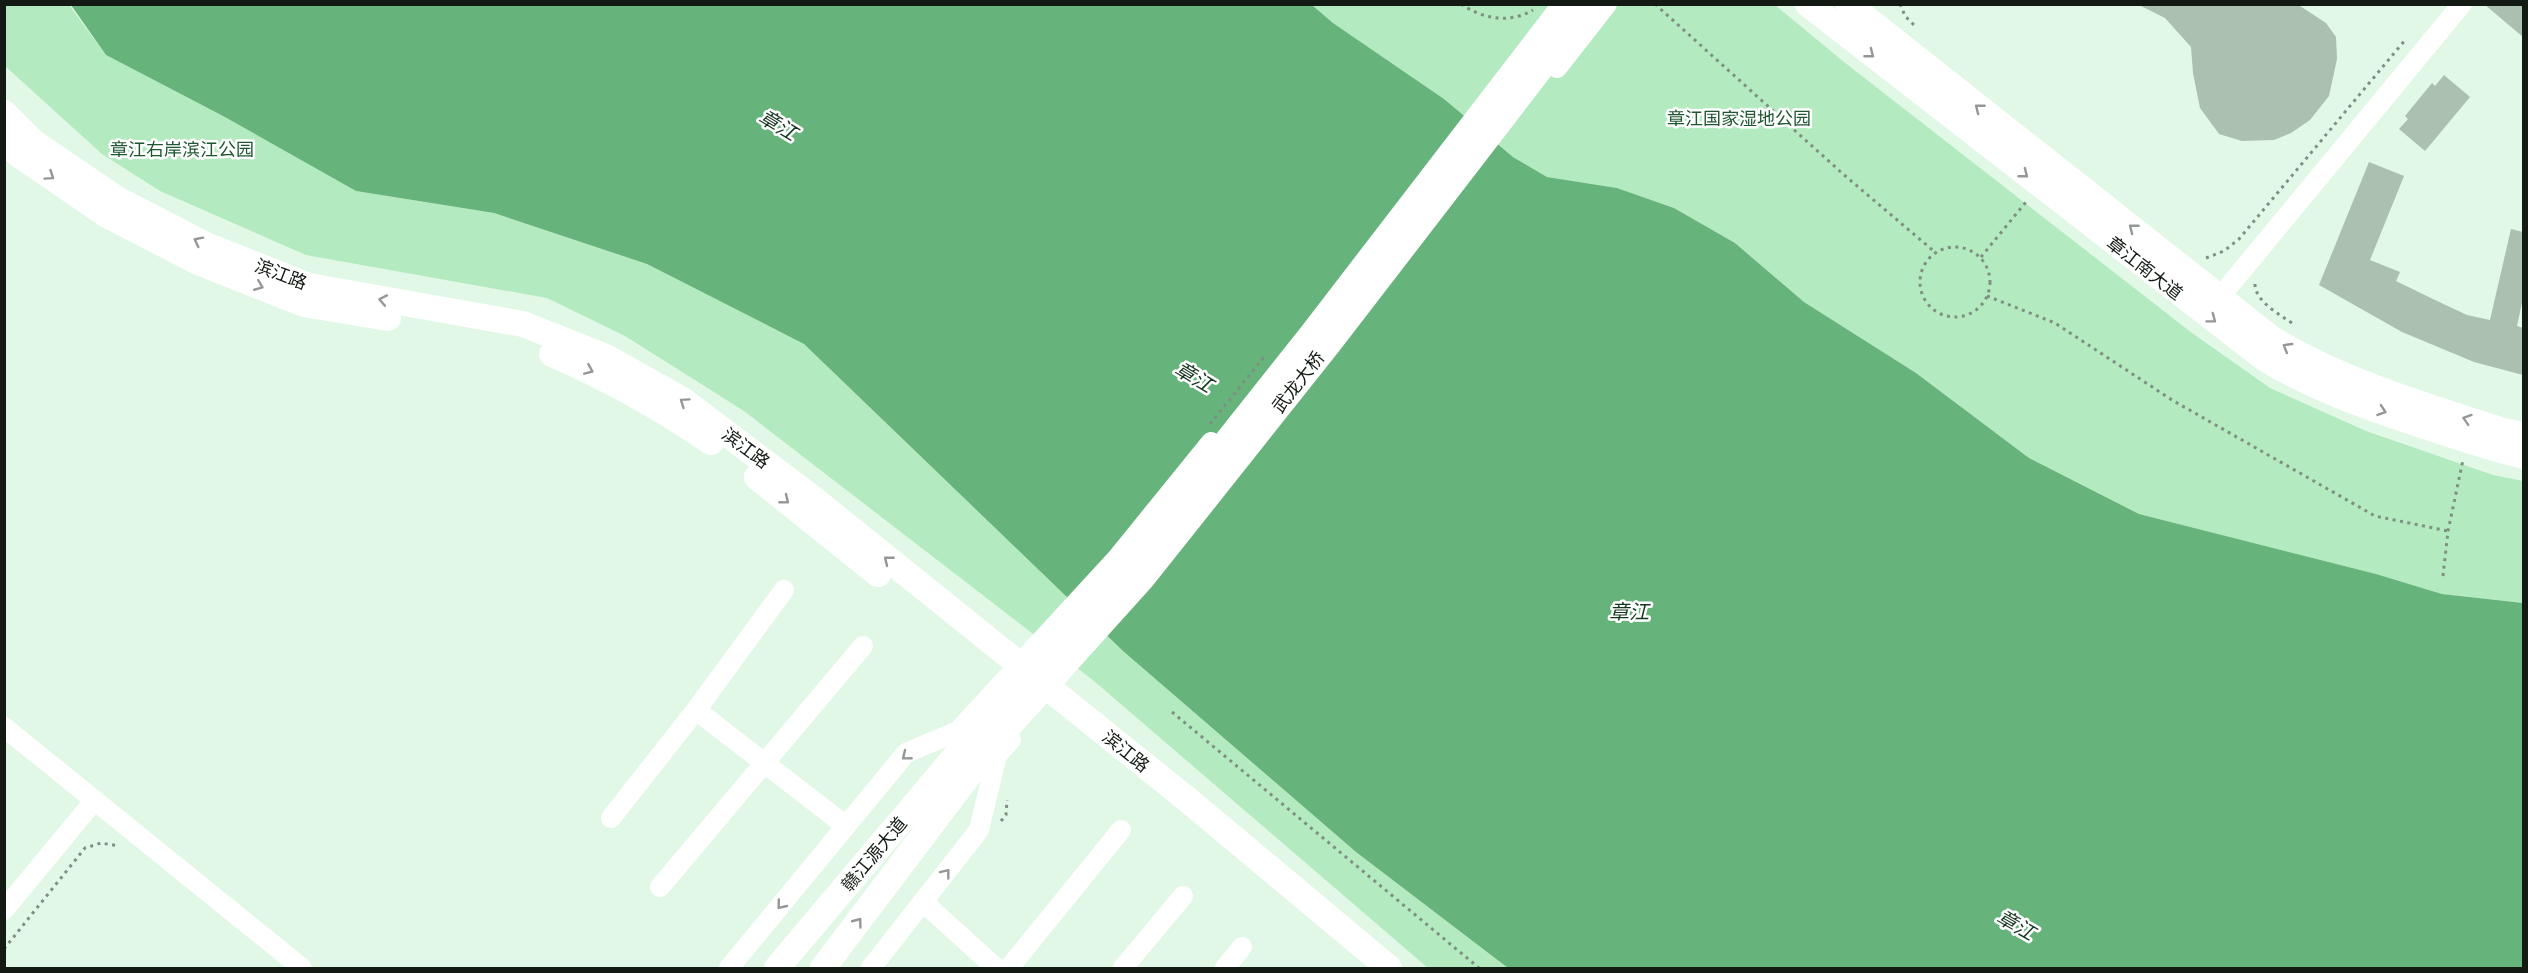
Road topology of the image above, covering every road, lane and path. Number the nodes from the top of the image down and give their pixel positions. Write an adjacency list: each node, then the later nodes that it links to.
1 (1461, 4): 9 (path)
2 (1566, 4): 37 (main road, 武龙大桥)
3 (1590, 4): 37 (main road, 武龙大桥)
4 (1607, 4): 37 (street)
5 (1655, 4): 18 (path)
6 (1808, 4): 12 (main road, 章江南大道)
7 (1900, 4): 14 (path)
8 (2462, 4): 23 (street)
9 (1544, 5): 11 (path); 37 (street)
10 (1851, 5): 12 (street); 23 (main road, 章江南大道, one-way to 10)
11 (1524, 21)
12 (1836, 27): 29 (main road, 章江南大道, one-way to 29)
13 (2412, 32): 20 (path)
14 (1923, 34)
15 (4, 113): 16 (main road, 滨江路)
16 (15, 150): 59 (main road, 滨江路, one-way to 59); 60 (main road, 滨江路, one-way to 16)
17 (2031, 195): 19 (path)
18 (1936, 253): 19 (path); 22 (path)
19 (1981, 258): 22 (path)
20 (2203, 258)
21 (2254, 280): 24 (path)
22 (1988, 296): 30 (path)
23 (2220, 297): 27 (main road, 章江南大道, one-way to 23)
24 (2300, 328)
25 (1269, 350): 26 (path)
26 (1210, 424)
27 (2523, 435)
28 (2464, 456): 30 (path)
29 (2523, 456)
30 (2448, 531): 31 (path)
31 (2443, 576)
32 (784, 590): 34 (street)
33 (863, 646): 38 (street)
34 (696, 710): 38 (street); 40 (street)
35 (1172, 712): 61 (path)
36 (4, 727): 39 (street)
37 (979, 743): 41 (street, one-way to 41); 46 (street, one-way to 37); 52 (main road, 赣江源大道); 53 (main road, 赣江源大道, one-way to 37)
38 (765, 764): 41 (street); 44 (street)
39 (94, 801): 47 (street); 50 (street)
40 (611, 818)
41 (846, 826): 51 (street, one-way to 51)
42 (1120, 830): 56 (street)
43 (128, 853): 49 (path)
44 (660, 887)
45 (1183, 896): 57 (street)
46 (923, 902): 54 (street); 55 (street)
47 (4, 910)
48 (1242, 947): 58 (street)
49 (4, 950)
50 (302, 969)
51 (729, 969)
52 (777, 969)
53 (823, 969)
54 (871, 969)
55 (996, 969)
56 (1010, 969)
57 (1123, 969)
58 (1225, 969)
59 (1361, 969)
60 (1389, 969)
61 (1479, 969)

